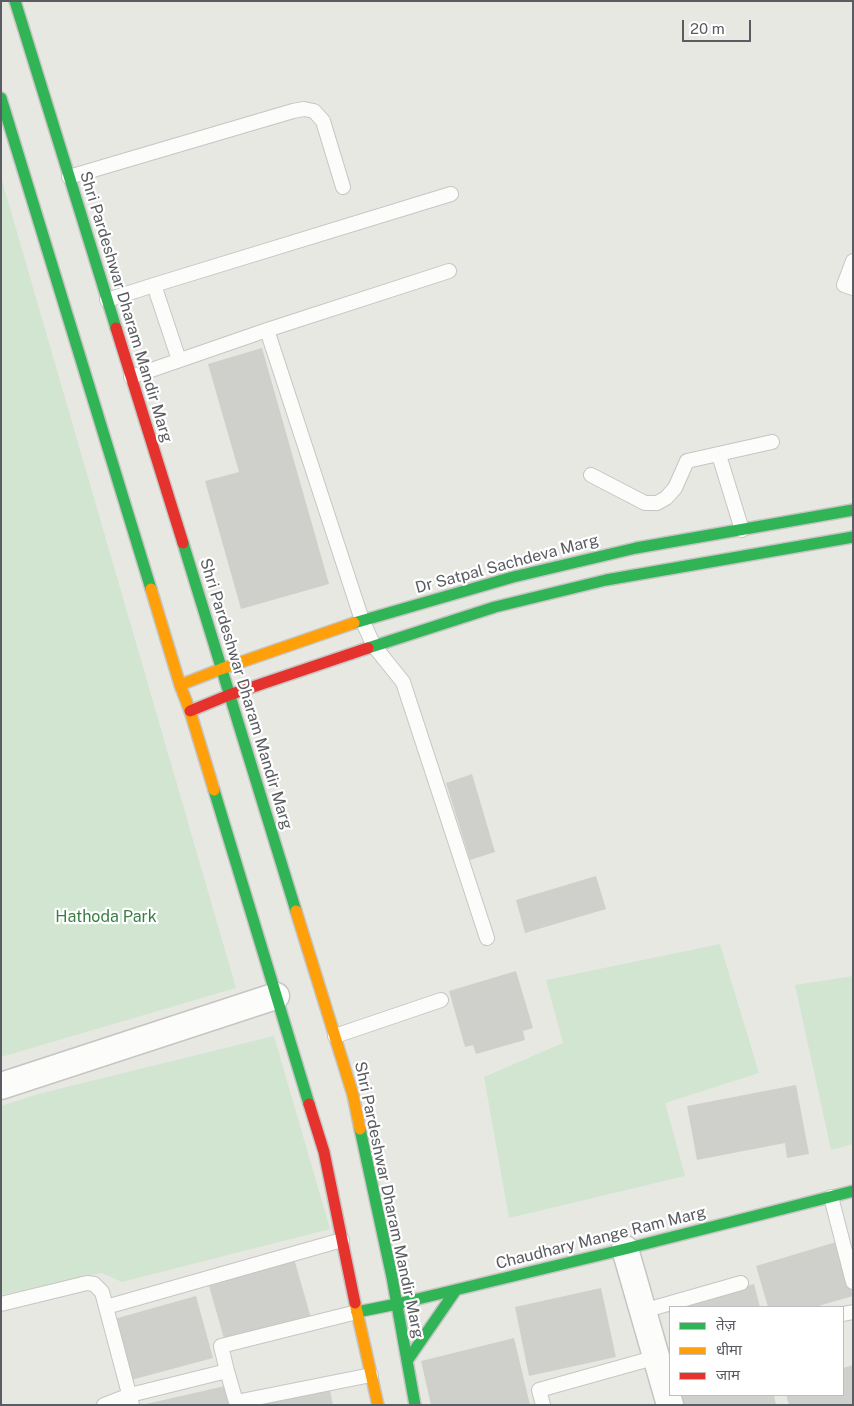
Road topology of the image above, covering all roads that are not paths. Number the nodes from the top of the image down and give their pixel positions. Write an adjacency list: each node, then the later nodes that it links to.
1 (15, 1): 3 (main road, Shri Pardeshwar Dharam Mandir Marg)
2 (1, 98): 23 (main road)
3 (69, 178): 4 (lane); 10 (main road, Shri Pardeshwar Dharam Mandir Marg)
4 (343, 187)
5 (452, 194): 8 (lane)
6 (853, 260): 9 (lane)
7 (449, 271): 11 (lane)
8 (154, 285): 10 (lane); 12 (lane)
9 (853, 288)
10 (107, 300): 13 (main road, Shri Pardeshwar Dharam Mandir Marg)
11 (267, 330): 12 (lane); 20 (lane)
12 (179, 360): 13 (lane)
13 (131, 377): 22 (main road, Shri Pardeshwar Dharam Mandir Marg)
14 (772, 442): 15 (lane)
15 (719, 454): 16 (lane); 18 (lane)
16 (591, 475)
17 (853, 510): 18 (main road, Dr Satpal Sachdeva Marg)
18 (742, 530): 20 (main road, Dr Satpal Sachdeva Marg)
19 (853, 537): 21 (main road)
20 (362, 620): 21 (lane); 22 (main road, Dr Satpal Sachdeva Marg)
21 (374, 646): 24 (main road); 26 (lane)
22 (221, 669): 23 (main road, Dr Satpal Sachdeva Marg); 24 (main road, Shri Pardeshwar Dharam Mandir Marg)
23 (180, 685): 25 (main road)
24 (230, 695): 25 (main road); 29 (main road, Shri Pardeshwar Dharam Mandir Marg)
25 (190, 711): 27 (main road)
26 (487, 938)
27 (276, 996): 30 (street); 33 (main road)
28 (441, 1000): 29 (lane)
29 (335, 1036): 39 (main road, Shri Pardeshwar Dharam Mandir Marg)
30 (1, 1086)
31 (853, 1191): 32 (main road, Chaudhary Mange Ram Marg)
32 (831, 1197): 34 (main road, Chaudhary Mange Ram Marg); 35 (lane)
33 (342, 1240): 40 (lane); 42 (main road)
34 (625, 1249): 37 (main road, Chaudhary Mange Ram Marg); 41 (street)
35 (853, 1282)
36 (741, 1283): 41 (lane)
37 (456, 1290): 39 (main road, Chaudhary Mange Ram Marg); 44 (main road)
38 (1, 1304): 40 (lane)
39 (397, 1304): 42 (main road, Chaudhary Mange Ram Marg); 44 (main road, Shri Pardeshwar Dharam Mandir Marg)
40 (106, 1307): 48 (lane)
41 (643, 1311): 43 (street)
42 (357, 1312): 45 (lane); 46 (main road)
43 (657, 1357): 47 (street); 52 (lane)
44 (407, 1361): 51 (main road, Shri Pardeshwar Dharam Mandir Marg)
45 (227, 1371): 46 (lane); 48 (lane)
46 (371, 1375): 50 (main road)
47 (668, 1391)
48 (131, 1400): 49 (lane)
49 (104, 1405)
50 (378, 1405)
51 (415, 1405)
52 (543, 1405)

